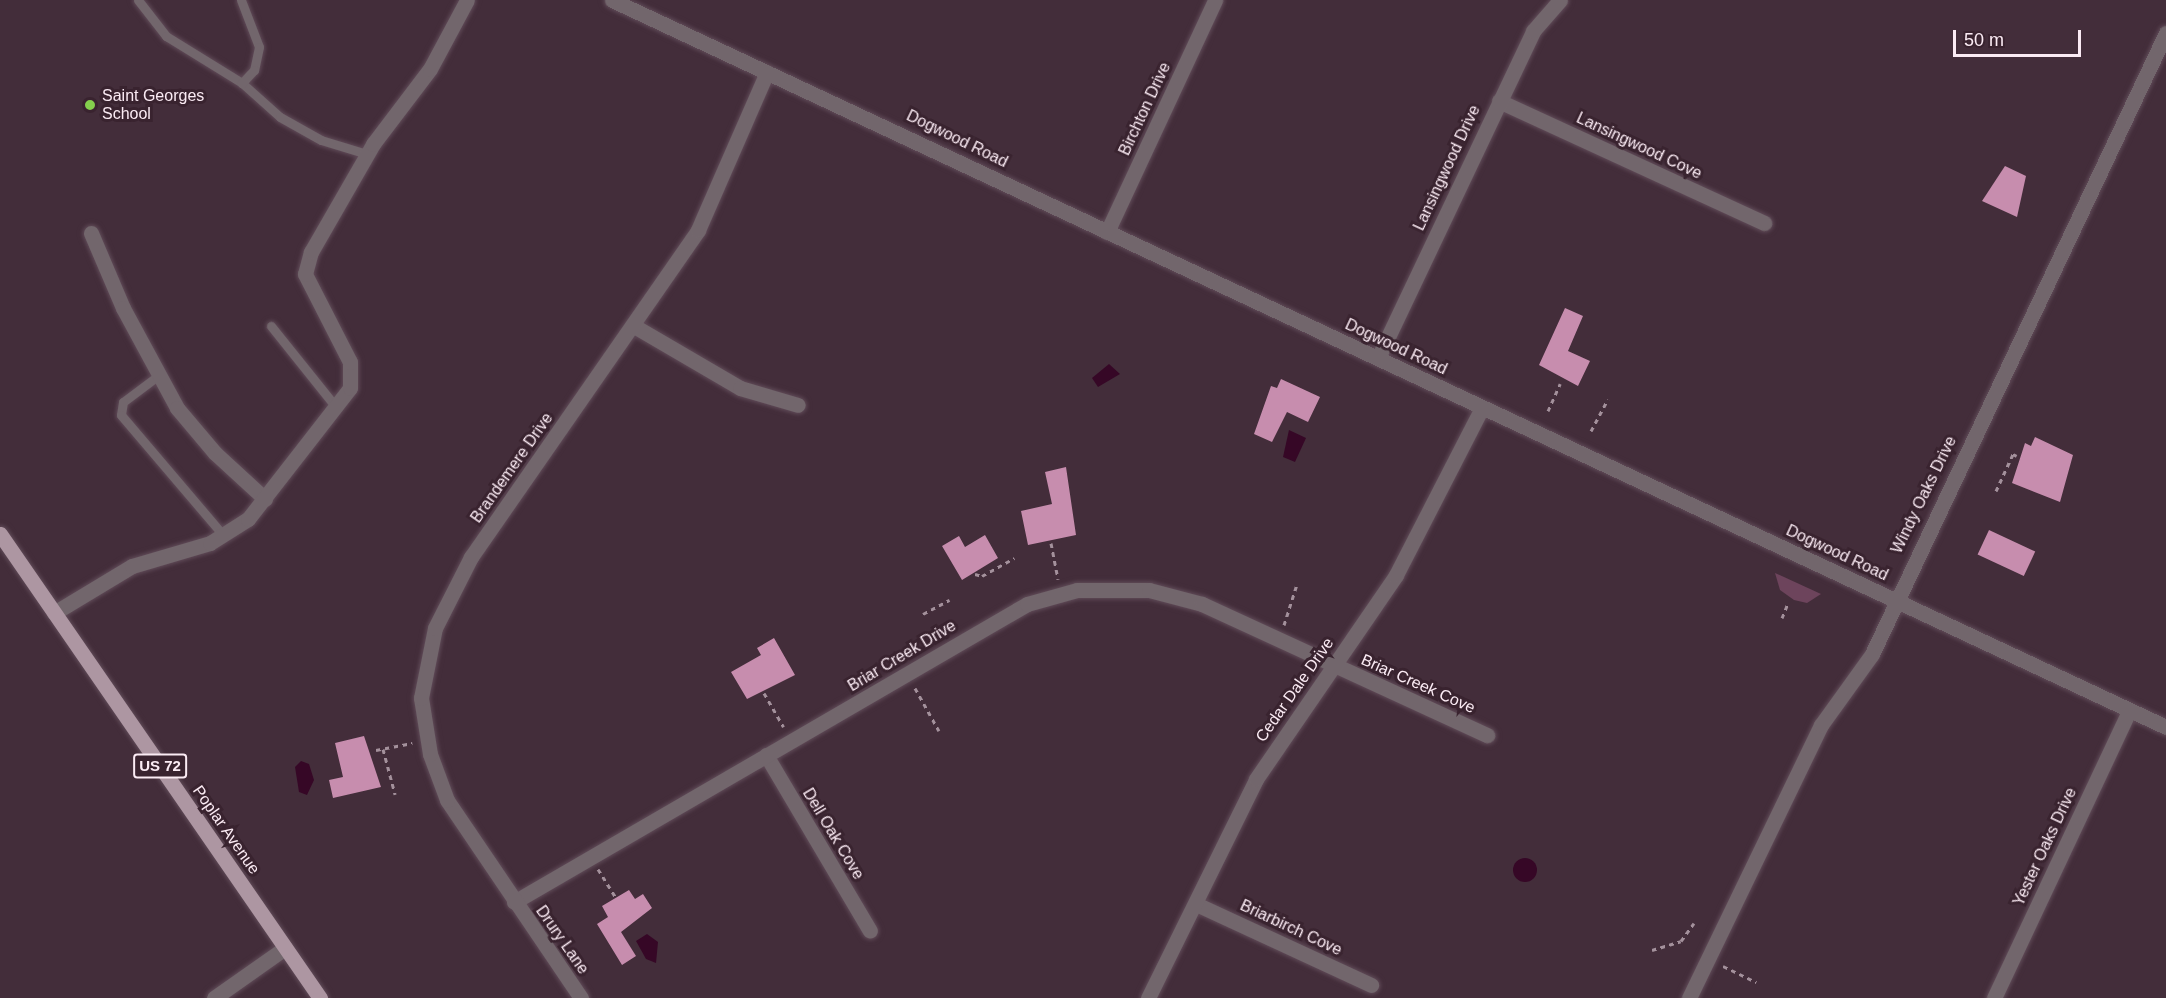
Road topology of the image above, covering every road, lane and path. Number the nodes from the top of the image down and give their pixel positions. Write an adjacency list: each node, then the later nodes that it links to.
1 (138, 0): 10 (lane)
2 (241, 0): 10 (lane)
3 (467, 0): 12 (street)
4 (612, 0): 9 (street, Dogwood Road)
5 (1215, 0): 14 (street, Birchton Drive)
6 (1560, 0): 11 (street, Lansingwood Drive)
7 (2166, 33): 8 (street, Windy Oaks Drive)
8 (2162, 51): 37 (street, Windy Oaks Drive)
9 (767, 72): 14 (street, Dogwood Road); 17 (street, Brandemere Drive)
10 (242, 83): 12 (lane)
11 (1499, 101): 13 (street, Lansingwood Cove); 18 (street, Lansingwood Drive)
12 (367, 154): 23 (street)
13 (1764, 223)
14 (1107, 232): 18 (street, Dogwood Road)
15 (91, 233): 19 (street)
16 (271, 326): 23 (lane)
17 (634, 326): 22 (street); 59 (street, Brandemere Drive)
18 (1378, 357): 24 (street, Dogwood Road)
19 (159, 375): 29 (street); 31 (lane)
20 (1560, 384): 25 (path)
21 (1608, 399): 26 (path)
22 (798, 405)
23 (335, 406): 29 (street)
24 (1482, 408): 37 (street, Dogwood Road); 44 (street, Cedar Dale Drive)
25 (1548, 411)
26 (1591, 432)
27 (2017, 456): 28 (path)
28 (1996, 491)
29 (265, 499): 31 (street)
30 (0, 534): 40 (main road, Poplar Avenue / US 72)
31 (223, 535): 40 (street)
32 (1051, 543): 35 (path)
33 (1014, 558): 34 (path)
34 (975, 574)
35 (1059, 582)
36 (1297, 584): 43 (path)
37 (1895, 599): 47 (street, Dogwood Road); 72 (street, Windy Oaks Drive)
38 (949, 600): 41 (path)
39 (1788, 603): 42 (path)
40 (54, 613): 63 (main road, Poplar Avenue / US 72)
41 (923, 614)
42 (1782, 618)
43 (1283, 628)
44 (1335, 666): 51 (street, Briar Creek Cove); 55 (street, Briar Creek Drive); 60 (street, Cedar Dale Drive)
45 (912, 684): 50 (path)
46 (764, 693): 49 (path)
47 (2129, 711): 48 (street, Dogwood Road); 73 (street, Yester Oaks Drive)
48 (2166, 727)
49 (785, 729)
50 (939, 731)
51 (1488, 735)
52 (417, 742): 53 (path)
53 (382, 749): 54 (path); 56 (path)
54 (376, 750)
55 (766, 755): 59 (street, Briar Creek Drive); 62 (street, Dell Oak Cove)
56 (395, 794)
57 (596, 866): 58 (path)
58 (615, 896)
59 (514, 902): 70 (street, Drury Lane)
60 (1196, 904): 67 (street, Briarbirch Cove); 71 (street, Cedar Dale Drive)
61 (1694, 923): 64 (path)
62 (870, 931)
63 (285, 948): 68 (street); 69 (main road, Poplar Avenue / US 72)
64 (1652, 950)
65 (1718, 964): 66 (path)
66 (1756, 982)
67 (1371, 985)
68 (214, 998)
69 (320, 998)
70 (581, 998)
71 (1148, 998)
72 (1689, 998)
73 (1994, 998)

